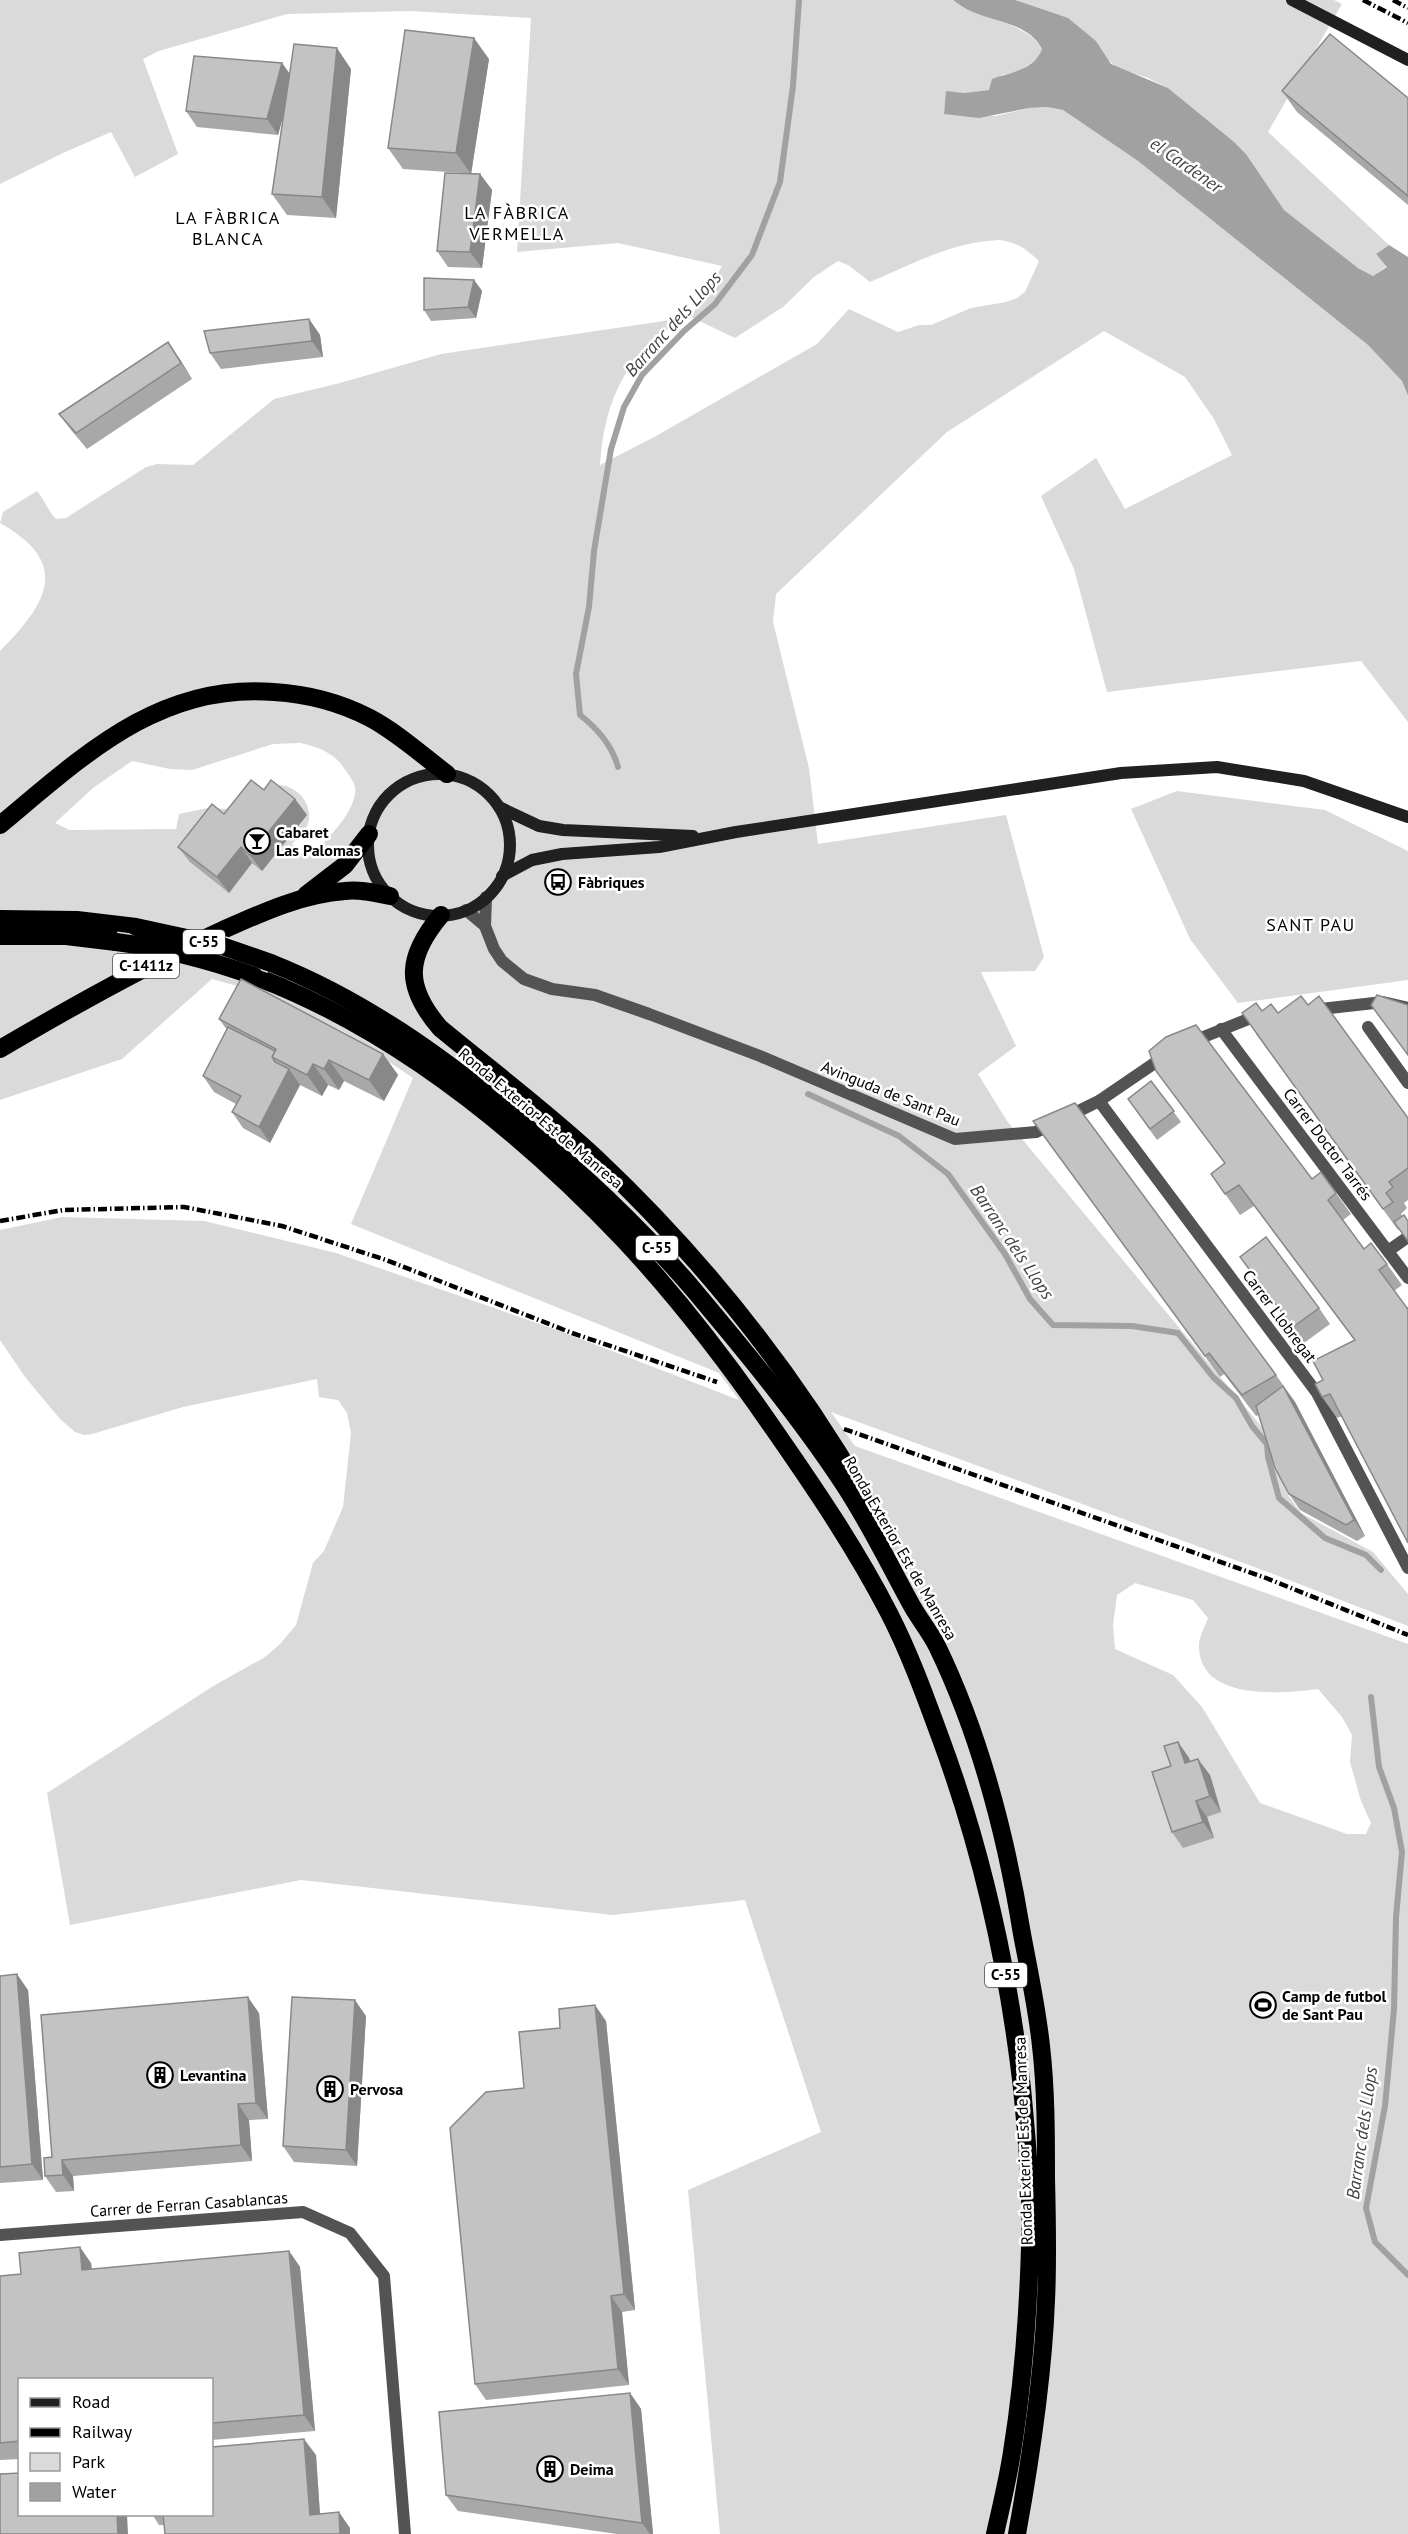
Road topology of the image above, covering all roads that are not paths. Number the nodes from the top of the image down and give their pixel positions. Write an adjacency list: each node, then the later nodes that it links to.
1 (1292, 0): 2 (main road)
2 (1408, 60)
3 (447, 774): 4 (main road); 6 (highway); 7 (main road)
4 (499, 807): 8 (main road); 9 (main road)
5 (1408, 817): 8 (main road)
6 (0, 825)
7 (369, 834): 10 (main road); 12 (highway)
8 (706, 837): 9 (main road)
9 (502, 876): 11 (main road)
10 (390, 896): 12 (highway); 14 (main road)
11 (486, 897): 13 (main road); 16 (street, Avinguda de Sant Pau)
12 (299, 899): 23 (highway, C-1411z)
13 (466, 910): 14 (main road); 16 (street, Avinguda de Sant Pau)
14 (441, 915): 30 (highway)
15 (0, 919): 30 (highway, Ronda Exterior Est de Manresa / C-55, bridge)
16 (485, 926): 25 (street, Avinguda de Sant Pau)
17 (0, 936): 33 (highway, Ronda Exterior Est de Manresa / C-55, bridge)
18 (1408, 1008): 19 (street)
19 (1296, 1012)
20 (1273, 1015): 22 (street, Avinguda de Sant Pau)
21 (1368, 1027): 24 (street)
22 (1221, 1029): 25 (street, Avinguda de Sant Pau); 27 (street, Carrer Doctor Tarrés)
23 (0, 1049)
24 (1408, 1083)
25 (1099, 1101): 29 (street, Carrer Llobregat)
26 (1408, 1237): 27 (street)
27 (1388, 1251): 28 (street, Carrer Doctor Tarrés)
28 (1408, 1278)
29 (1408, 1568)
30 (935, 1641): 34 (highway, Ronda Exterior Est de Manresa / C-55)
31 (0, 2235): 32 (street, Carrer de Ferran Casablancas)
32 (405, 2534)
33 (995, 2534)
34 (1017, 2534)

